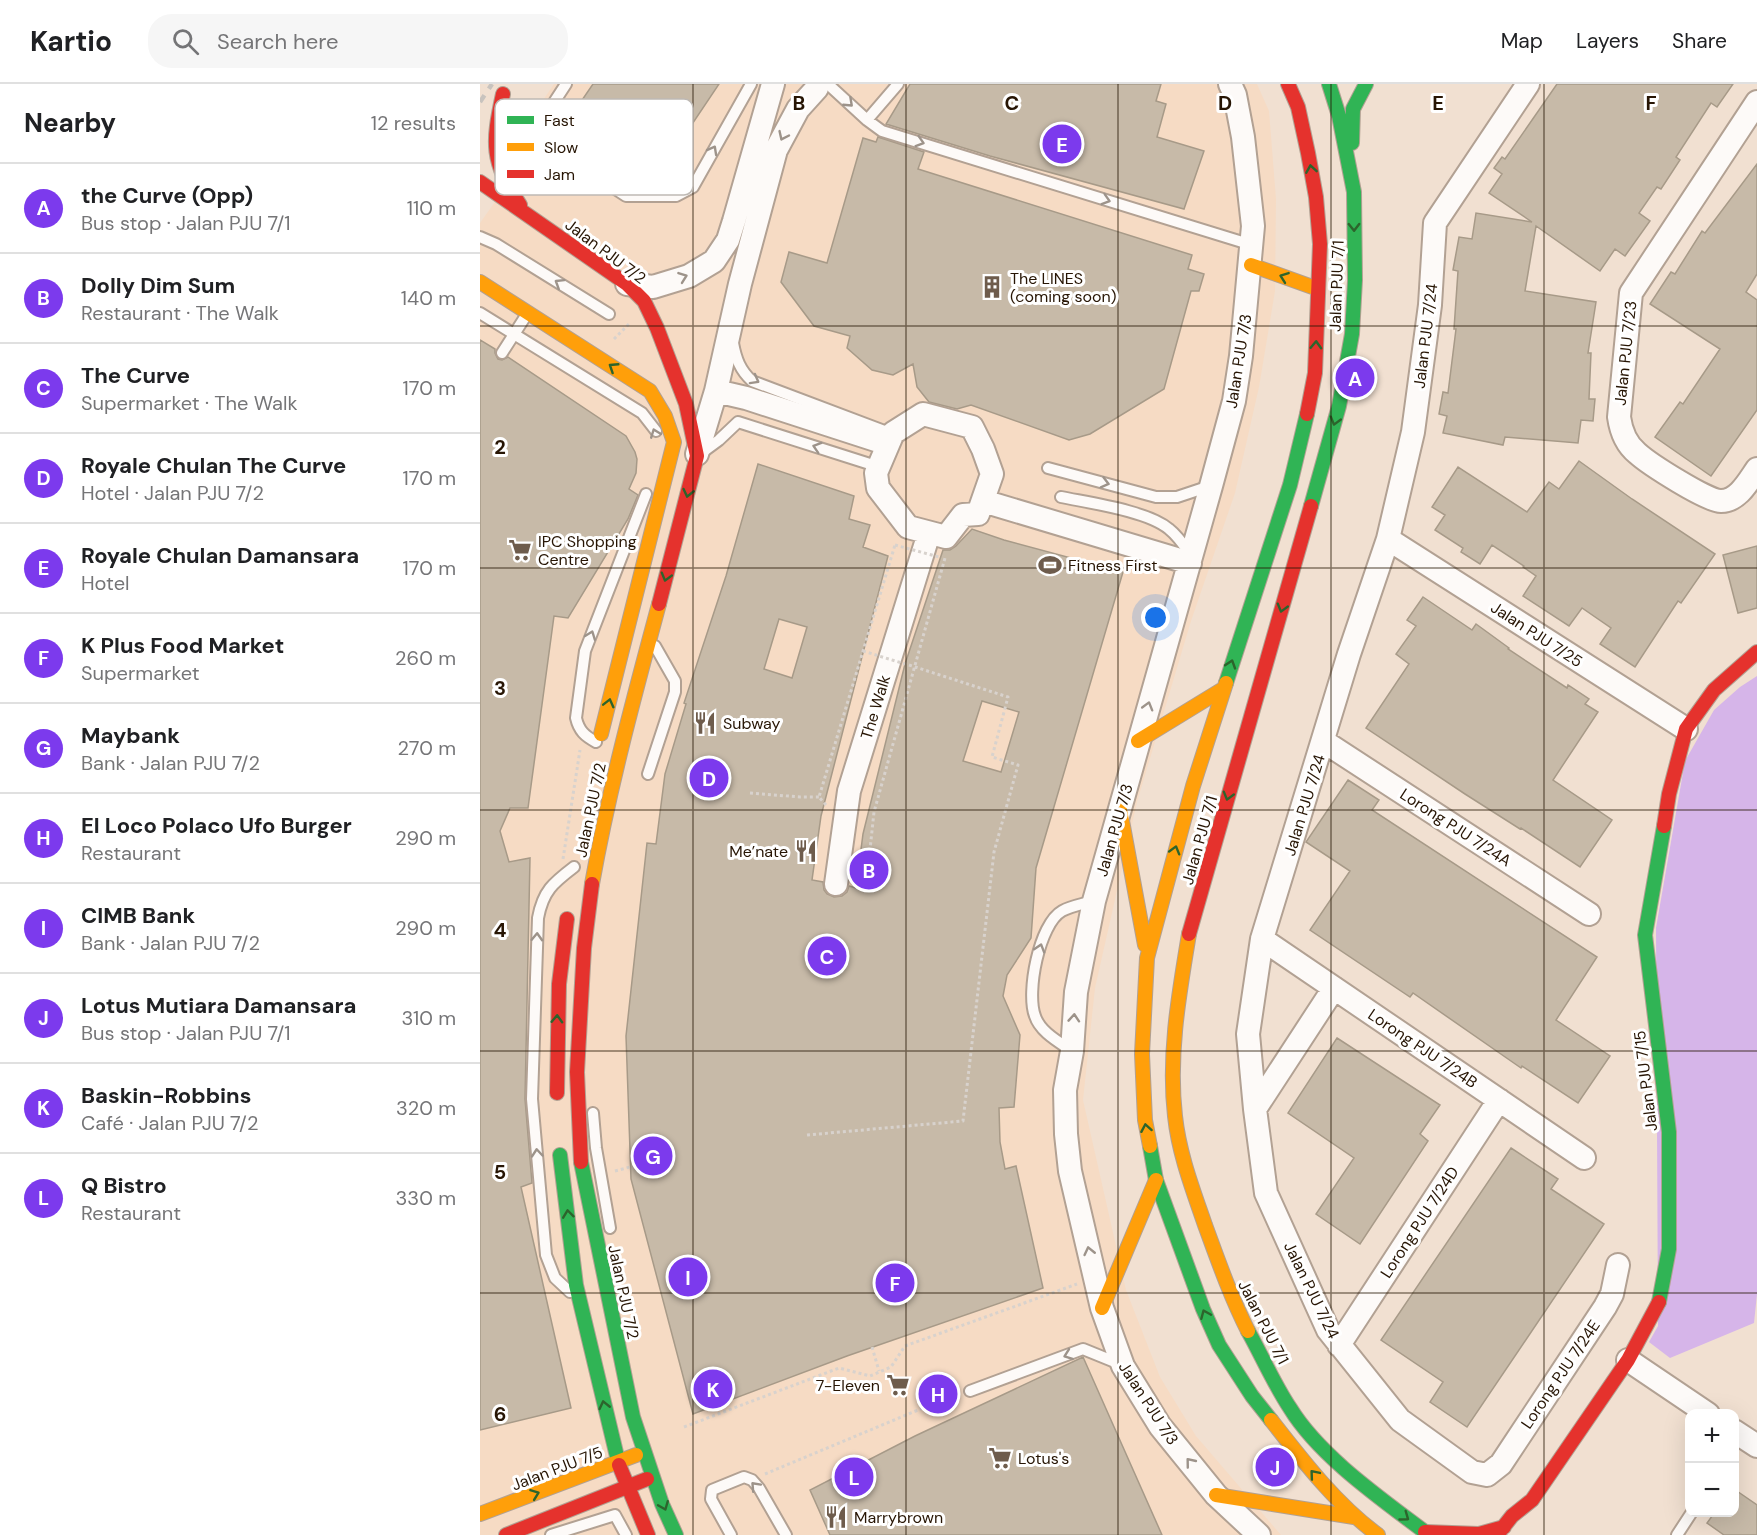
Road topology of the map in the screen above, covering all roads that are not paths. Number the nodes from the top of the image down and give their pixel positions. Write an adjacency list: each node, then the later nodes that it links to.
1 (566, 84): 12 (lane, one-way to 12)
2 (751, 84): 18 (lane, one-way to 2)
3 (773, 84): 29 (street, one-way to 3)
4 (898, 84): 16 (lane)
5 (1230, 84): 27 (street, Jalan PJU 7/3)
6 (1288, 84): 11 (street, Jalan PJU 7/1)
7 (1366, 84): 20 (street)
8 (1528, 84): 47 (street, Jalan PJU 7/24)
9 (1332, 85): 11 (street); 20 (street, Jalan PJU 7/1)
10 (821, 86): 16 (lane, one-way to 16); 34 (street, one-way to 34)
11 (1304, 97): 30 (street, Jalan PJU 7/1, one-way to 11)
12 (556, 99)
13 (1757, 102): 42 (street, Jalan PJU 7/23)
14 (495, 106): 15 (street)
15 (486, 120)
16 (867, 120): 27 (lane, one-way to 27)
17 (480, 182): 19 (street, Jalan PJU 7/2)
18 (693, 187)
19 (495, 192)
20 (1354, 192): 103 (street, Jalan PJU 7/1, one-way to 103)
21 (500, 195): 25 (street, Jalan PJU 7/2)
22 (513, 195): 25 (street)
23 (624, 195): 24 (lane, one-way to 24)
24 (678, 195)
25 (524, 211): 29 (street, Jalan PJU 7/2)
26 (480, 237): 33 (lane, one-way to 26)
27 (1251, 255): 30 (street, one-way to 27); 43 (street, Jalan PJU 7/3)
28 (480, 282): 31 (street, Jalan PJU 7/2)
29 (627, 284): 39 (street, Jalan PJU 7/2)
30 (1318, 290): 51 (street, Jalan PJU 7/1, one-way to 30)
31 (529, 312): 35 (lane); 55 (street, Jalan PJU 7/2, one-way to 31)
32 (480, 314): 35 (lane)
33 (609, 314)
34 (731, 331): 37 (street); 38 (lane, one-way to 38)
35 (514, 334): 36 (lane); 55 (lane, one-way to 35)
36 (502, 353)
37 (716, 391): 38 (street); 39 (street)
38 (888, 438): 45 (street); 46 (street)
39 (697, 456): 40 (lane, one-way to 39); 49 (street, Jalan PJU 7/2, one-way to 49)
40 (873, 465)
41 (1048, 468): 43 (lane, one-way to 43)
42 (1757, 469)
43 (1211, 486): 48 (street, Jalan PJU 7/3)
44 (1061, 497): 48 (lane)
45 (983, 501): 46 (street); 48 (street)
46 (929, 533): 61 (street, The Walk)
47 (1388, 538): 52 (street, Jalan PJU 7/25); 54 (street, Jalan PJU 7/24)
48 (1190, 560): 53 (street, Jalan PJU 7/3, one-way to 48)
49 (649, 637): 56 (street, Jalan PJU 7/2); 57 (lane)
50 (1757, 652): 52 (street, Jalan PJU 7/15)
51 (1223, 689): 53 (street); 66 (street, Jalan PJU 7/1, one-way to 51)
52 (1686, 729): 85 (street, Jalan PJU 7/15)
53 (1138, 741): 58 (street, Jalan PJU 7/3)
54 (1323, 741): 64 (street, Lorong PJU 7/24A); 65 (street, Jalan PJU 7/24)
55 (598, 749): 56 (lane)
56 (620, 749): 69 (street, Jalan PJU 7/2)
57 (648, 774)
58 (1120, 810): 62 (street, Jalan PJU 7/3); 66 (street)
59 (575, 862): 60 (street, Jalan PJU 7/2)
60 (565, 881): 82 (lane, one-way to 60)
61 (836, 884)
62 (1094, 901): 68 (street, Jalan PJU 7/3, one-way to 62); 68 (lane, one-way to 62)
63 (568, 903): 73 (street, one-way to 63)
64 (1589, 914)
65 (1262, 939): 67 (street, Lorong PJU 7/24B); 74 (street, Jalan PJU 7/24)
66 (1147, 957): 77 (street, Jalan PJU 7/1, one-way to 66)
67 (1334, 988): 71 (street, Lorong PJU 7/24B); 74 (street)
68 (1072, 1051): 83 (street, Jalan PJU 7/3, one-way to 68)
69 (577, 1072): 70 (lane); 81 (street, Jalan PJU 7/2)
70 (587, 1086)
71 (1499, 1100): 76 (street, Lorong PJU 7/24B); 84 (street, Lorong PJU 7/24D)
72 (592, 1103): 78 (lane)
73 (558, 1107)
74 (1255, 1109): 84 (street, Jalan PJU 7/24)
75 (560, 1141): 82 (street, one-way to 75)
76 (1584, 1158)
77 (1156, 1180): 83 (street); 97 (street, Jalan PJU 7/1, one-way to 77)
78 (611, 1237)
79 (1618, 1265): 91 (street, Lorong PJU 7/24E)
80 (618, 1280): 81 (lane)
81 (608, 1300): 89 (street, Jalan PJU 7/2)
82 (581, 1303): 90 (street, one-way to 82)
83 (1102, 1308): 86 (street, Jalan PJU 7/3)
84 (1339, 1345): 91 (street, Jalan PJU 7/24)
85 (1628, 1360): 88 (street); 95 (street, Jalan PJU 7/15)
86 (1123, 1366): 87 (lane, one-way to 87); 94 (street, Jalan PJU 7/3, one-way to 86)
87 (970, 1391)
88 (1702, 1409)
89 (645, 1452): 90 (street, Jalan PJU 7/5); 92 (street, Jalan PJU 7/2)
90 (618, 1462): 93 (street); 96 (street, Jalan PJU 7/5, one-way to 90)
91 (1487, 1475)
92 (654, 1476): 93 (street); 108 (street, Jalan PJU 7/2, one-way to 108)
93 (627, 1487): 99 (street); 107 (street)
94 (1216, 1495): 97 (street); 111 (street, Jalan PJU 7/3)
95 (1532, 1500): 100 (street, Jalan PJU 7/15); 102 (street, Jalan PJU 7/15)
96 (480, 1514)
97 (1354, 1517): 112 (street, Jalan PJU 7/1)
98 (1689, 1517): 113 (lane)
99 (547, 1519): 101 (street); 105 (lane)
100 (1526, 1526)
101 (525, 1531): 104 (street)
102 (1500, 1531): 103 (street)
103 (1427, 1534)
104 (506, 1535)
105 (552, 1535): 106 (lane)
106 (626, 1535)
107 (648, 1535)
108 (676, 1535)
109 (731, 1535): 110 (lane, one-way to 109)
110 (786, 1535)
111 (1259, 1535)
112 (1378, 1535)
113 (1677, 1535)

